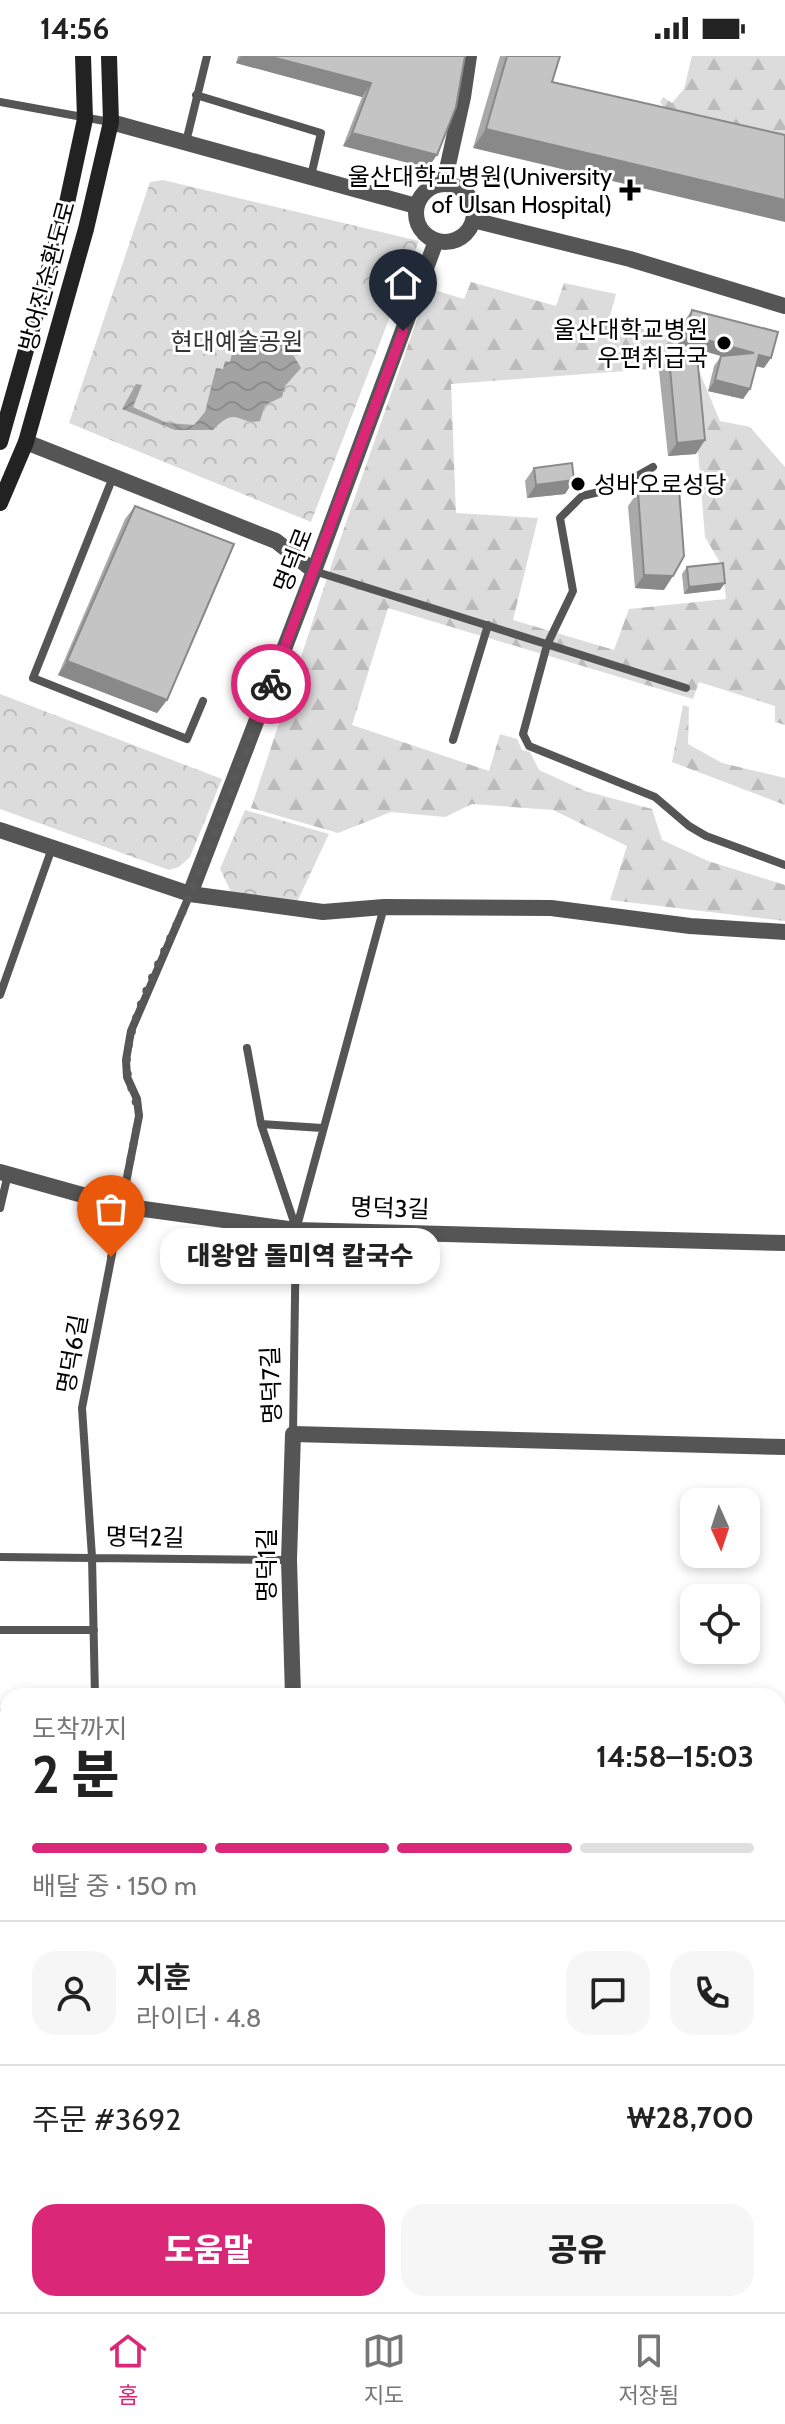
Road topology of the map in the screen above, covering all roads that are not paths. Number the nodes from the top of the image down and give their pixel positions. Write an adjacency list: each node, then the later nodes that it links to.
1 (83, 56): 7 (main road, 방어진순환도로)
2 (109, 56): 8 (main road, 방어진순환도로)
3 (207, 56): 5 (lane)
4 (469, 56): 11 (street)
5 (196, 95): 9 (lane); 10 (lane)
6 (0, 102): 7 (lane)
7 (85, 119): 8 (lane); 16 (main road, 방어진순환도로)
8 (111, 122): 9 (street); 17 (main road, 방어진순환도로)
9 (186, 142): 10 (street)
10 (310, 177): 12 (street)
11 (444, 183): 12 (street); 13 (street)
12 (416, 206): 14 (street)
13 (473, 220): 14 (street); 15 (street)
14 (436, 241): 21 (street, 명덕로)
15 (785, 306)
16 (0, 442)
17 (26, 442): 19 (street); 20 (main road, 방어진순환도로)
18 (653, 467): 23 (lane)
19 (113, 477): 21 (street); 25 (lane)
20 (0, 503)
21 (314, 571): 22 (lane); 30 (street, 명덕로)
22 (488, 625): 23 (lane); 26 (lane)
23 (547, 645): 24 (lane); 29 (lane)
24 (686, 688)
25 (203, 701)
26 (453, 740)
27 (0, 830): 28 (street)
28 (52, 847): 30 (street); 33 (lane)
29 (785, 865)
30 (190, 894): 31 (street); 38 (lane, 명덕6길)
31 (384, 907): 32 (street); 36 (lane, 명덕7길)
32 (785, 932)
33 (0, 995)
34 (247, 1048): 35 (lane)
35 (261, 1124): 36 (lane); 40 (lane)
36 (322, 1128): 40 (lane, 명덕7길)
37 (4, 1173): 38 (street, 명덕3길); 39 (lane)
38 (122, 1206): 40 (street, 명덕3길); 45 (lane, 명덕6길)
39 (0, 1208)
40 (296, 1230): 41 (street, 명덕3길); 42 (lane, 명덕7길)
41 (785, 1243)
42 (293, 1434): 43 (street, 명덕7길); 46 (street, 명덕1길)
43 (785, 1447)
44 (0, 1557): 45 (lane, 명덕2길)
45 (92, 1557): 46 (lane, 명덕2길); 48 (lane, 명덕6길)
46 (289, 1560): 50 (street, 명덕1길)
47 (0, 1630): 48 (lane)
48 (94, 1630): 49 (lane, 명덕6길)
49 (95, 1688)
50 (293, 1688)

